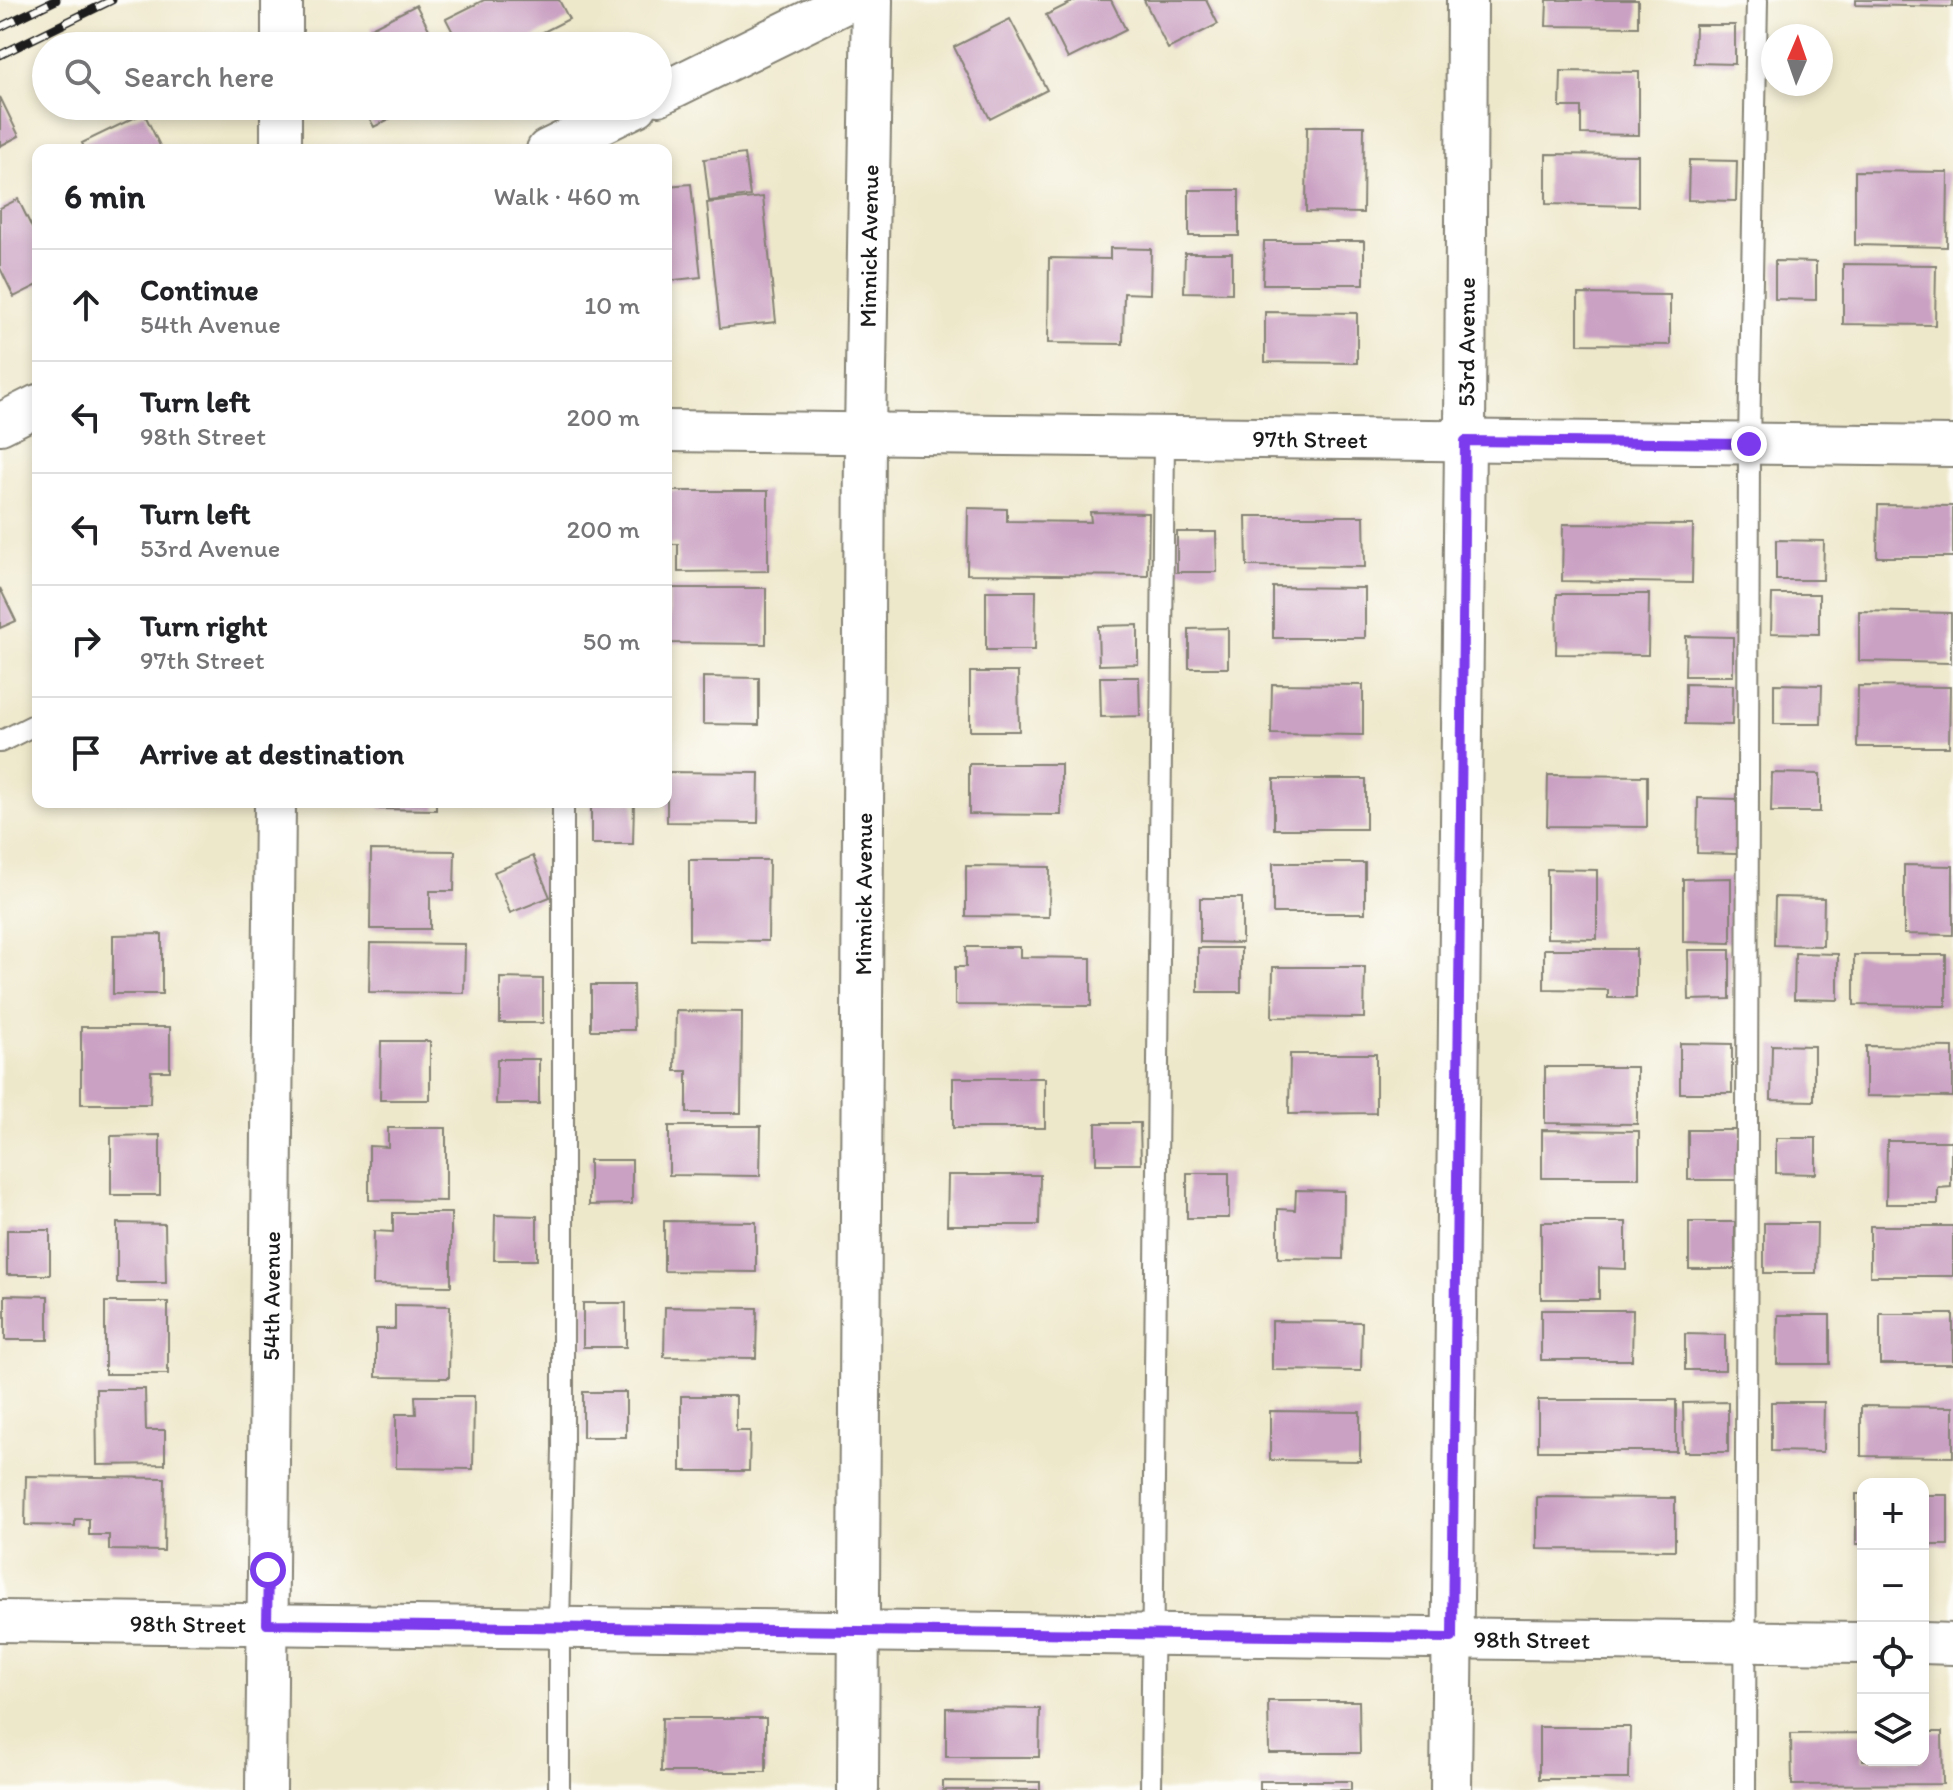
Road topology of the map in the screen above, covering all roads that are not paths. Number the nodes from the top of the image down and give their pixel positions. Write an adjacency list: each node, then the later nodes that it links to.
1 (282, 0): 6 (street)
2 (851, 0): 7 (street)
3 (872, 0): 15 (street, Minnick Avenue)
4 (1467, 0): 17 (street, 53rd Avenue)
5 (1757, 0): 18 (lane)
6 (282, 32)
7 (672, 88)
8 (281, 120): 10 (street)
9 (608, 120): 11 (street)
10 (281, 144)
11 (559, 144)
12 (32, 408): 13 (street)
13 (0, 424)
14 (672, 431): 15 (street, 97th Street)
15 (865, 434): 16 (street, 97th Street); 27 (street, Minnick Avenue)
16 (1164, 437): 17 (street, 97th Street); 28 (lane)
17 (1465, 441): 18 (street, 97th Street); 29 (street, 53rd Avenue)
18 (1749, 444): 19 (street, 97th Street); 30 (lane)
19 (1953, 446)
20 (32, 726): 21 (lane)
21 (0, 742)
22 (275, 808): 25 (street, 54th Avenue)
23 (563, 808): 26 (lane)
24 (0, 1621): 25 (street, 98th Street)
25 (267, 1624): 26 (street, 98th Street); 34 (street, 54th Avenue)
26 (559, 1627): 27 (street, 98th Street); 35 (lane)
27 (858, 1631): 28 (street, 98th Street); 36 (street, Minnick Avenue)
28 (1152, 1634): 29 (street, 98th Street); 37 (lane)
29 (1452, 1638): 30 (street, 98th Street); 38 (street, 53rd Avenue)
30 (1747, 1641): 31 (street, 98th Street); 39 (lane)
31 (1857, 1643)
32 (1929, 1643): 33 (street)
33 (1953, 1644)
34 (266, 1790)
35 (559, 1790)
36 (858, 1790)
37 (1151, 1790)
38 (1451, 1790)
39 (1745, 1790)

